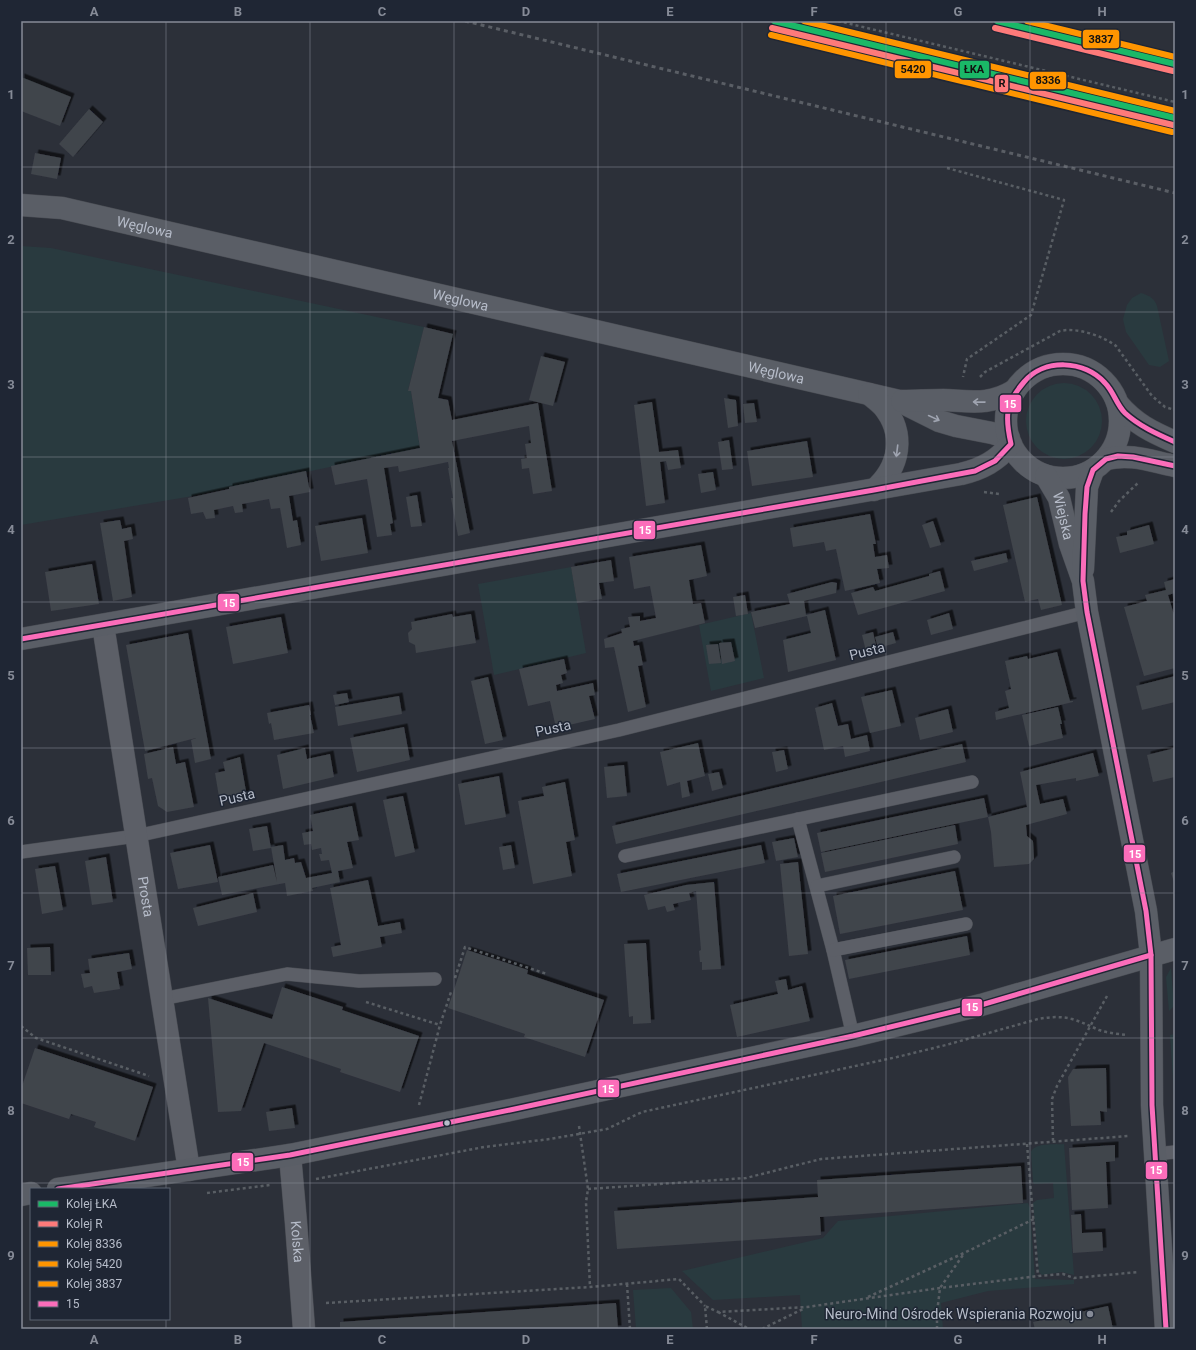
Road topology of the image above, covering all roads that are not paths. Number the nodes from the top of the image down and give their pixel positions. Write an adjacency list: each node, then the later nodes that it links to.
1 (21, 205): 3 (street, Węglowa)
2 (1015, 390): 4 (street, Węglowa, one-way to 4); 5 (street); 7 (street)
3 (869, 394): 4 (street, Węglowa); 11 (street, one-way to 11)
4 (899, 401): 7 (street, Węglowa, one-way to 7)
5 (1118, 404): 6 (street); 8 (street)
6 (1166, 438)
7 (1010, 441): 10 (street); 11 (street)
8 (1100, 464): 9 (street); 10 (street); 12 (street, Wiejska)
9 (1175, 466)
10 (1046, 476): 12 (street, Wiejska)
11 (874, 490): 14 (street)
12 (1083, 581): 13 (street, Wiejska)
13 (1087, 612): 18 (lane, Pusta); 26 (street, Wiejska)
14 (103, 625): 15 (street); 18 (street, Prosta)
15 (21, 639)
16 (972, 782): 17 (lane)
17 (798, 819): 20 (lane); 22 (lane)
18 (136, 836): 19 (lane, Pusta); 28 (street, Prosta)
19 (21, 852)
20 (626, 856)
21 (954, 856): 22 (lane)
22 (817, 886): 25 (lane)
23 (966, 924): 25 (lane)
24 (1175, 949): 26 (street)
25 (833, 950): 29 (lane)
26 (1151, 955): 29 (street); 30 (street, Wiejska)
27 (435, 979): 28 (lane)
28 (162, 999): 32 (street, Prosta)
29 (853, 1036): 31 (street)
30 (1161, 1147): 35 (street, Wiejska)
31 (290, 1155): 32 (street); 34 (street, Kolska)
32 (189, 1170): 33 (street)
33 (65, 1188)
34 (304, 1329)
35 (1166, 1329)

